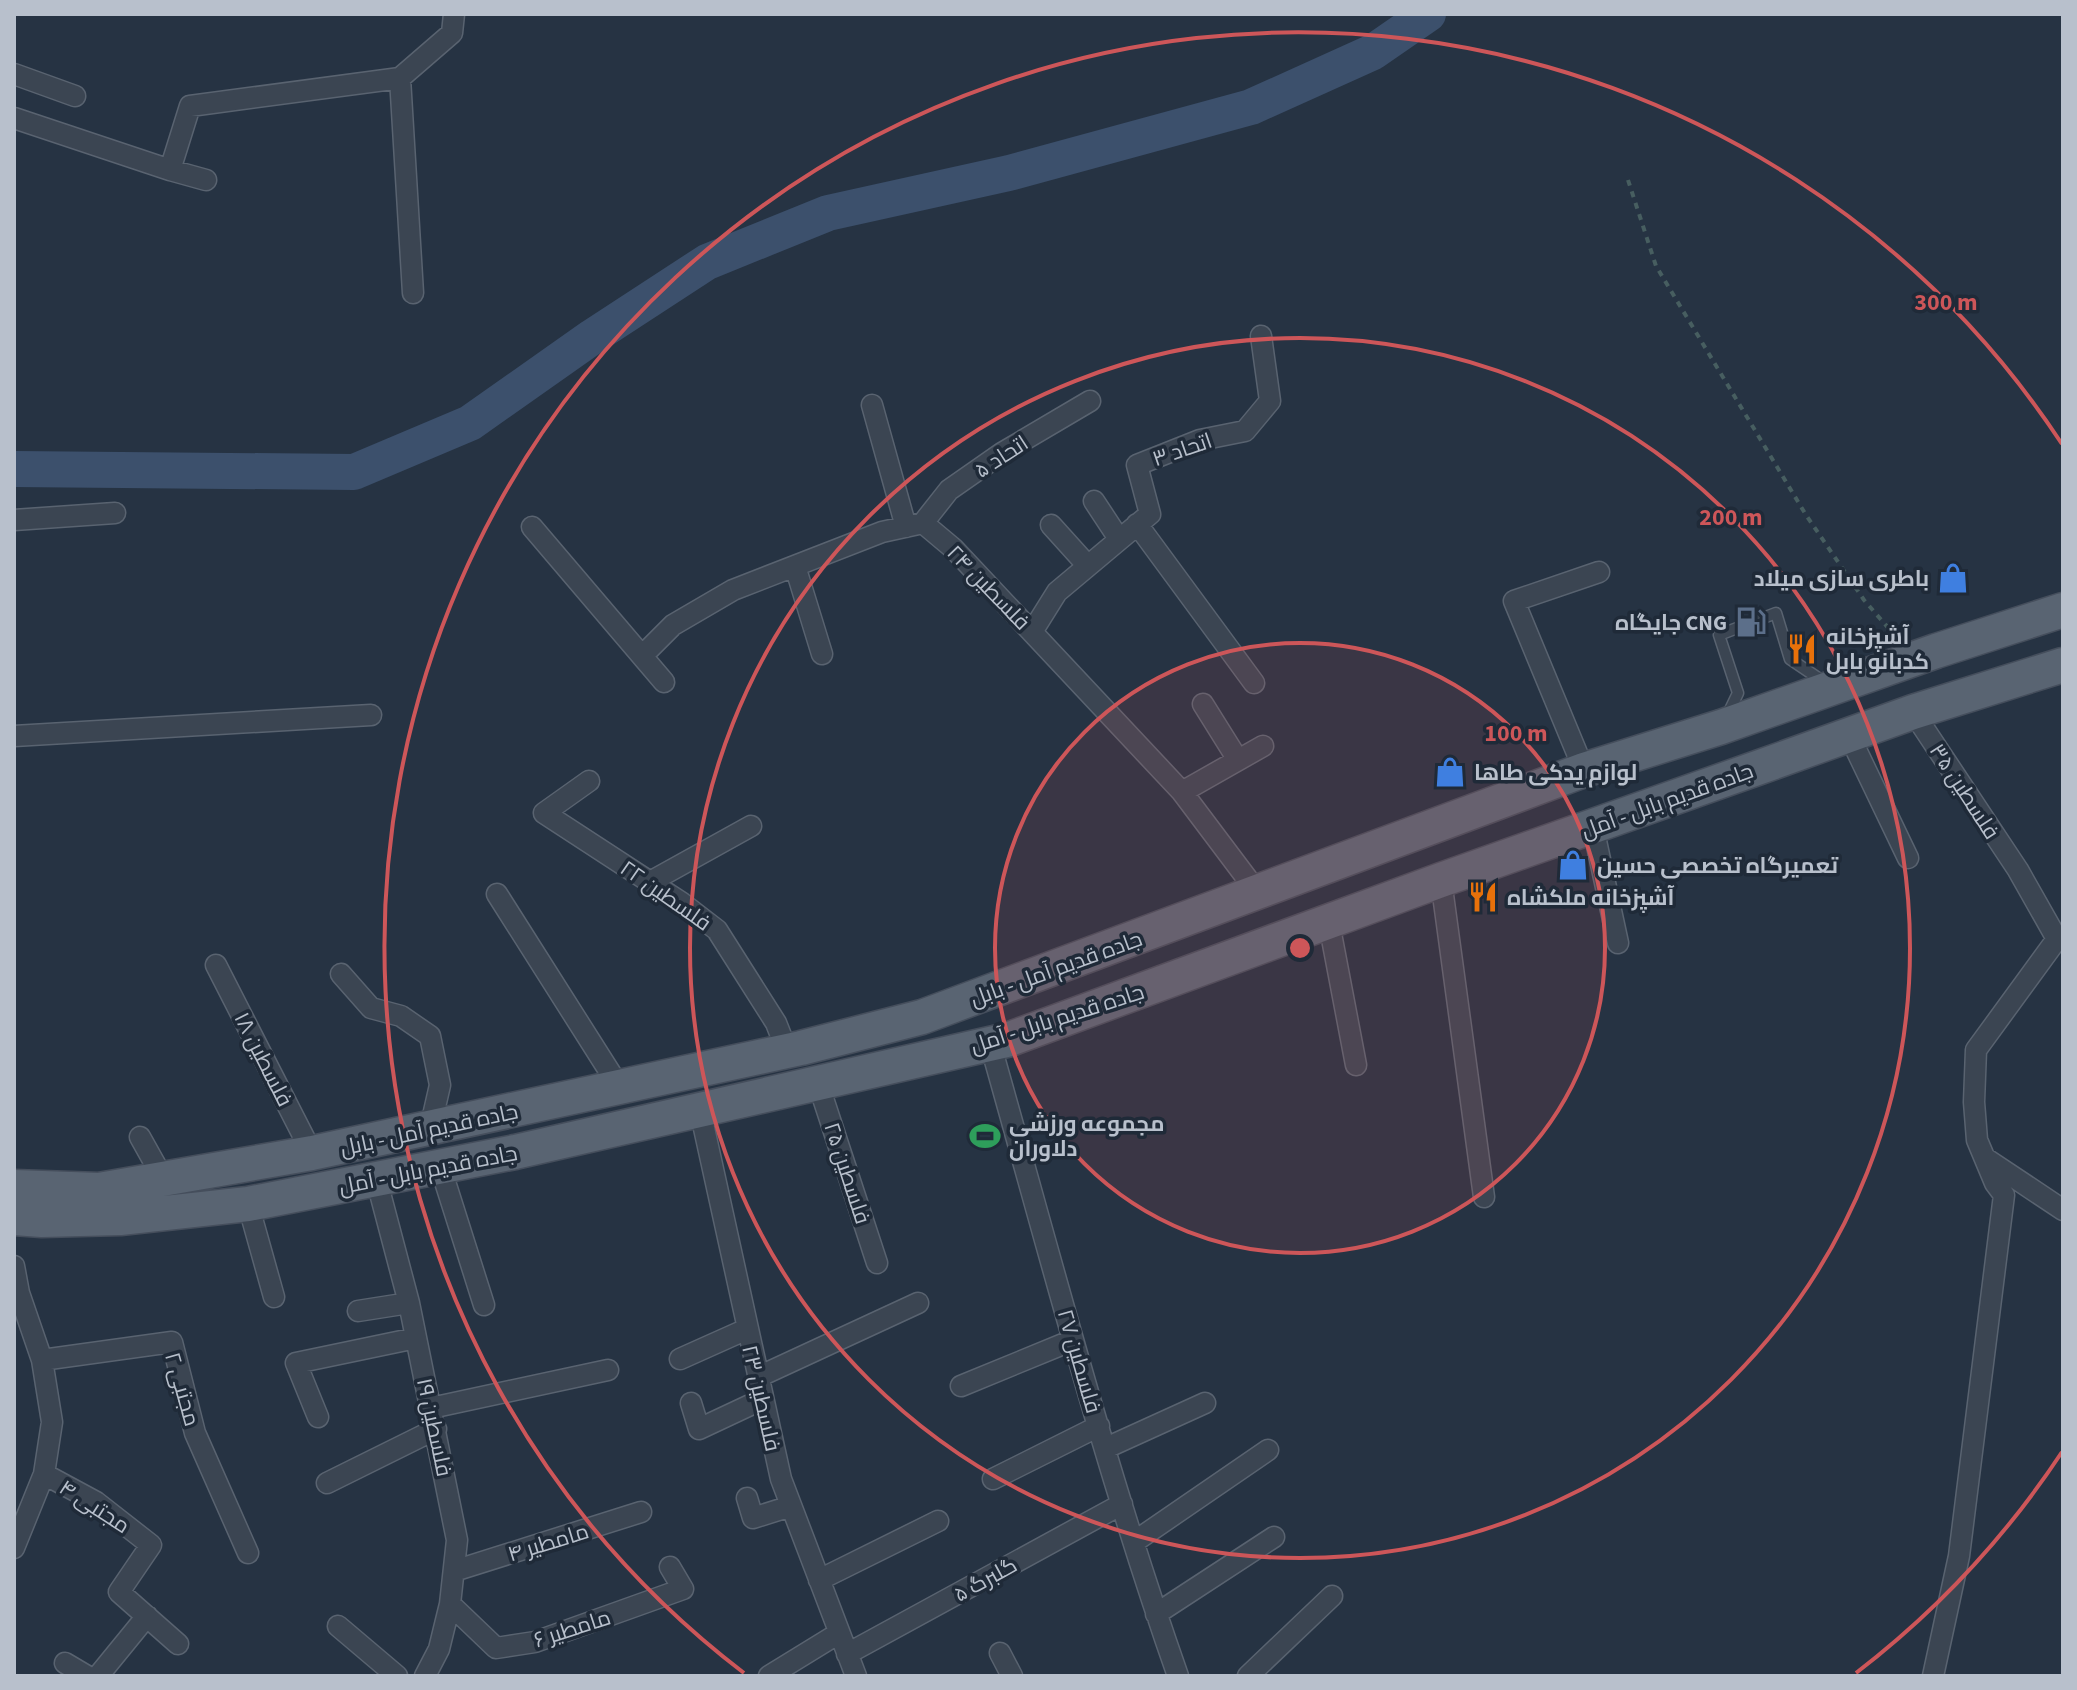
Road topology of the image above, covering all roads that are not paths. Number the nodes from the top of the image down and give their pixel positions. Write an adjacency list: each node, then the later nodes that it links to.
1 (454, 14): 3 (street)
2 (14, 74): 4 (street)
3 (400, 78): 6 (street); 8 (street)
4 (75, 96)
5 (14, 118): 6 (street)
6 (170, 170): 7 (street)
7 (206, 180)
8 (413, 293)
9 (1261, 336): 15 (street, اتحاد ۳)
10 (1090, 401): 16 (street, اتحاد ۵)
11 (872, 405): 16 (street)
12 (1094, 501): 19 (street)
13 (115, 513): 14 (street)
14 (14, 520)
15 (1137, 524): 19 (street); 29 (street)
16 (915, 525): 20 (street); 24 (street, فلسطین ۲۴)
17 (1051, 525): 21 (street)
18 (532, 527): 26 (street)
19 (1119, 539): 21 (street)
20 (795, 566): 25 (street); 26 (street)
21 (1088, 566): 24 (street)
22 (1599, 572): 39 (street)
23 (2063, 610): 30 (main road, جاده قدیم آمل - بابل)
24 (1032, 632): 41 (street, فلسطین ۲۴)
25 (822, 654)
26 (642, 656): 28 (street)
27 (2063, 665): 32 (main road, جاده قدیم بابل - آمل)
28 (664, 682)
29 (1254, 683)
30 (1833, 687): 34 (main road, جاده قدیم آمل - بابل); 34 (lane)
31 (1203, 704): 38 (street)
32 (1913, 712): 35 (main road, جاده قدیم بابل - آمل); 62 (street, فلسطین ۳۵)
33 (371, 715): 36 (street)
34 (1721, 727): 39 (main road, جاده قدیم آمل - بابل)
35 (1849, 735): 43 (main road, جاده قدیم بابل - آمل); 44 (street)
36 (14, 736)
37 (1263, 746): 38 (street)
38 (1238, 760): 41 (street)
39 (1584, 770): 47 (main road, جاده قدیم آمل - بابل)
40 (589, 781): 46 (street, فلسطین ۲۲)
41 (1182, 792): 47 (street, فلسطین ۲۴)
42 (751, 826): 46 (street)
43 (1593, 827): 45 (main road, جاده قدیم بابل - آمل); 50 (street)
44 (1908, 858)
45 (1441, 880): 49 (main road, جاده قدیم بابل - آمل); 67 (street)
46 (650, 882): 54 (street, فلسطین ۲۲)
47 (1258, 893): 54 (main road, جاده قدیم آمل - بابل)
48 (497, 894): 57 (street)
49 (1329, 923): 53 (main road, جاده قدیم بابل - آمل); 55 (street)
50 (1618, 943)
51 (216, 965): 61 (street, فلسطین ۱۸)
52 (341, 974): 59 (street)
53 (990, 1043): 56 (main road, جاده قدیم بابل - آمل); 81 (street, فلسطین ۲۷)
54 (787, 1051): 57 (main road, جاده قدیم آمل - بابل)
55 (1356, 1065)
56 (818, 1083): 58 (main road, جاده قدیم بابل - آمل); 71 (street, فلسطین ۲۵)
57 (620, 1088): 59 (main road, جاده قدیم آمل - بابل)
58 (700, 1110): 63 (main road, جاده قدیم بابل - آمل); 78 (street, فلسطین ۲۳)
59 (430, 1129): 61 (main road, جاده قدیم آمل - بابل)
60 (140, 1137): 65 (street)
61 (312, 1153): 65 (main road, جاده قدیم آمل - بابل)
62 (1985, 1158): 69 (street); 131 (street)
63 (440, 1166): 64 (main road, جاده قدیم بابل - آمل); 76 (street)
64 (376, 1178): 68 (main road, جاده قدیم بابل - آمل); 74 (street, فلسطین ۱۹)
65 (164, 1180): 66 (main road, جاده قدیم آمل - بابل)
66 (14, 1187)
67 (1484, 1197)
68 (248, 1204): 70 (main road, جاده قدیم بابل - آمل); 73 (street)
69 (2063, 1210)
70 (14, 1218)
71 (877, 1263)
72 (14, 1266): 80 (street)
73 (274, 1297)
74 (409, 1303): 77 (street); 79 (street, فلسطین ۱۹)
75 (918, 1303): 86 (street)
76 (484, 1305)
77 (358, 1311)
78 (747, 1329): 83 (street); 86 (street, فلسطین ۲۳)
79 (416, 1338): 91 (street, فلسطین ۱۹); 92 (street)
80 (35, 1340): 82 (street); 84 (street)
81 (1073, 1340): 87 (street); 93 (street, فلسطین ۲۷)
82 (14, 1342)
83 (680, 1359)
84 (42, 1360): 97 (street); 108 (street, مجتبی ۲)
85 (608, 1370): 91 (street)
86 (758, 1377): 88 (street, فلسطین ۲۳)
87 (961, 1386)
88 (763, 1399): 89 (street); 102 (street, فلسطین ۲۳)
89 (691, 1403)
90 (1205, 1403): 95 (street)
91 (431, 1408): 94 (street, فلسطین ۱۹)
92 (318, 1417)
93 (1099, 1426): 95 (street, فلسطین ۲۷); 98 (street)
94 (436, 1429): 99 (street); 110 (street, فلسطین ۱۹)
95 (1106, 1448): 101 (street, فلسطین ۲۷)
96 (1268, 1450): 106 (street)
97 (44, 1474): 107 (street); 115 (street, مجتبی ۴)
98 (993, 1479)
99 (327, 1483)
100 (747, 1498): 102 (street)
101 (1122, 1504): 106 (street, فلسطین ۲۷); 120 (street, گلبرگ ۵)
102 (791, 1506): 111 (street, فلسطین ۲۳)
103 (641, 1512): 110 (street, مامطیر ۴)
104 (938, 1521): 111 (street)
105 (1274, 1537): 114 (street)
106 (1134, 1542): 114 (street, فلسطین ۲۷)
107 (14, 1548)
108 (248, 1553)
109 (670, 1567): 113 (street, مامطیر ۶)
110 (454, 1571): 113 (street, فلسطین ۱۹)
111 (819, 1580): 117 (street, فلسطین ۲۳)
112 (1332, 1596): 130 (street)
113 (450, 1604): 125 (street, فلسطین ۱۹)
114 (1156, 1614): 129 (street, فلسطین ۲۷)
115 (147, 1616): 118 (street, مجتبی ۴); 123 (street)
116 (338, 1626): 124 (street)
117 (839, 1633): 120 (street, فلسطین ۲۳); 126 (street)
118 (178, 1644)
119 (1000, 1653): 128 (street)
120 (847, 1654): 127 (street, فلسطین ۲۳)
121 (65, 1663): 122 (street)
122 (87, 1676)
123 (98, 1676)
124 (397, 1676)
125 (425, 1676)
126 (769, 1676)
127 (856, 1676)
128 (1012, 1676)
129 (1178, 1676)
130 (1248, 1676)
131 (1933, 1676)

